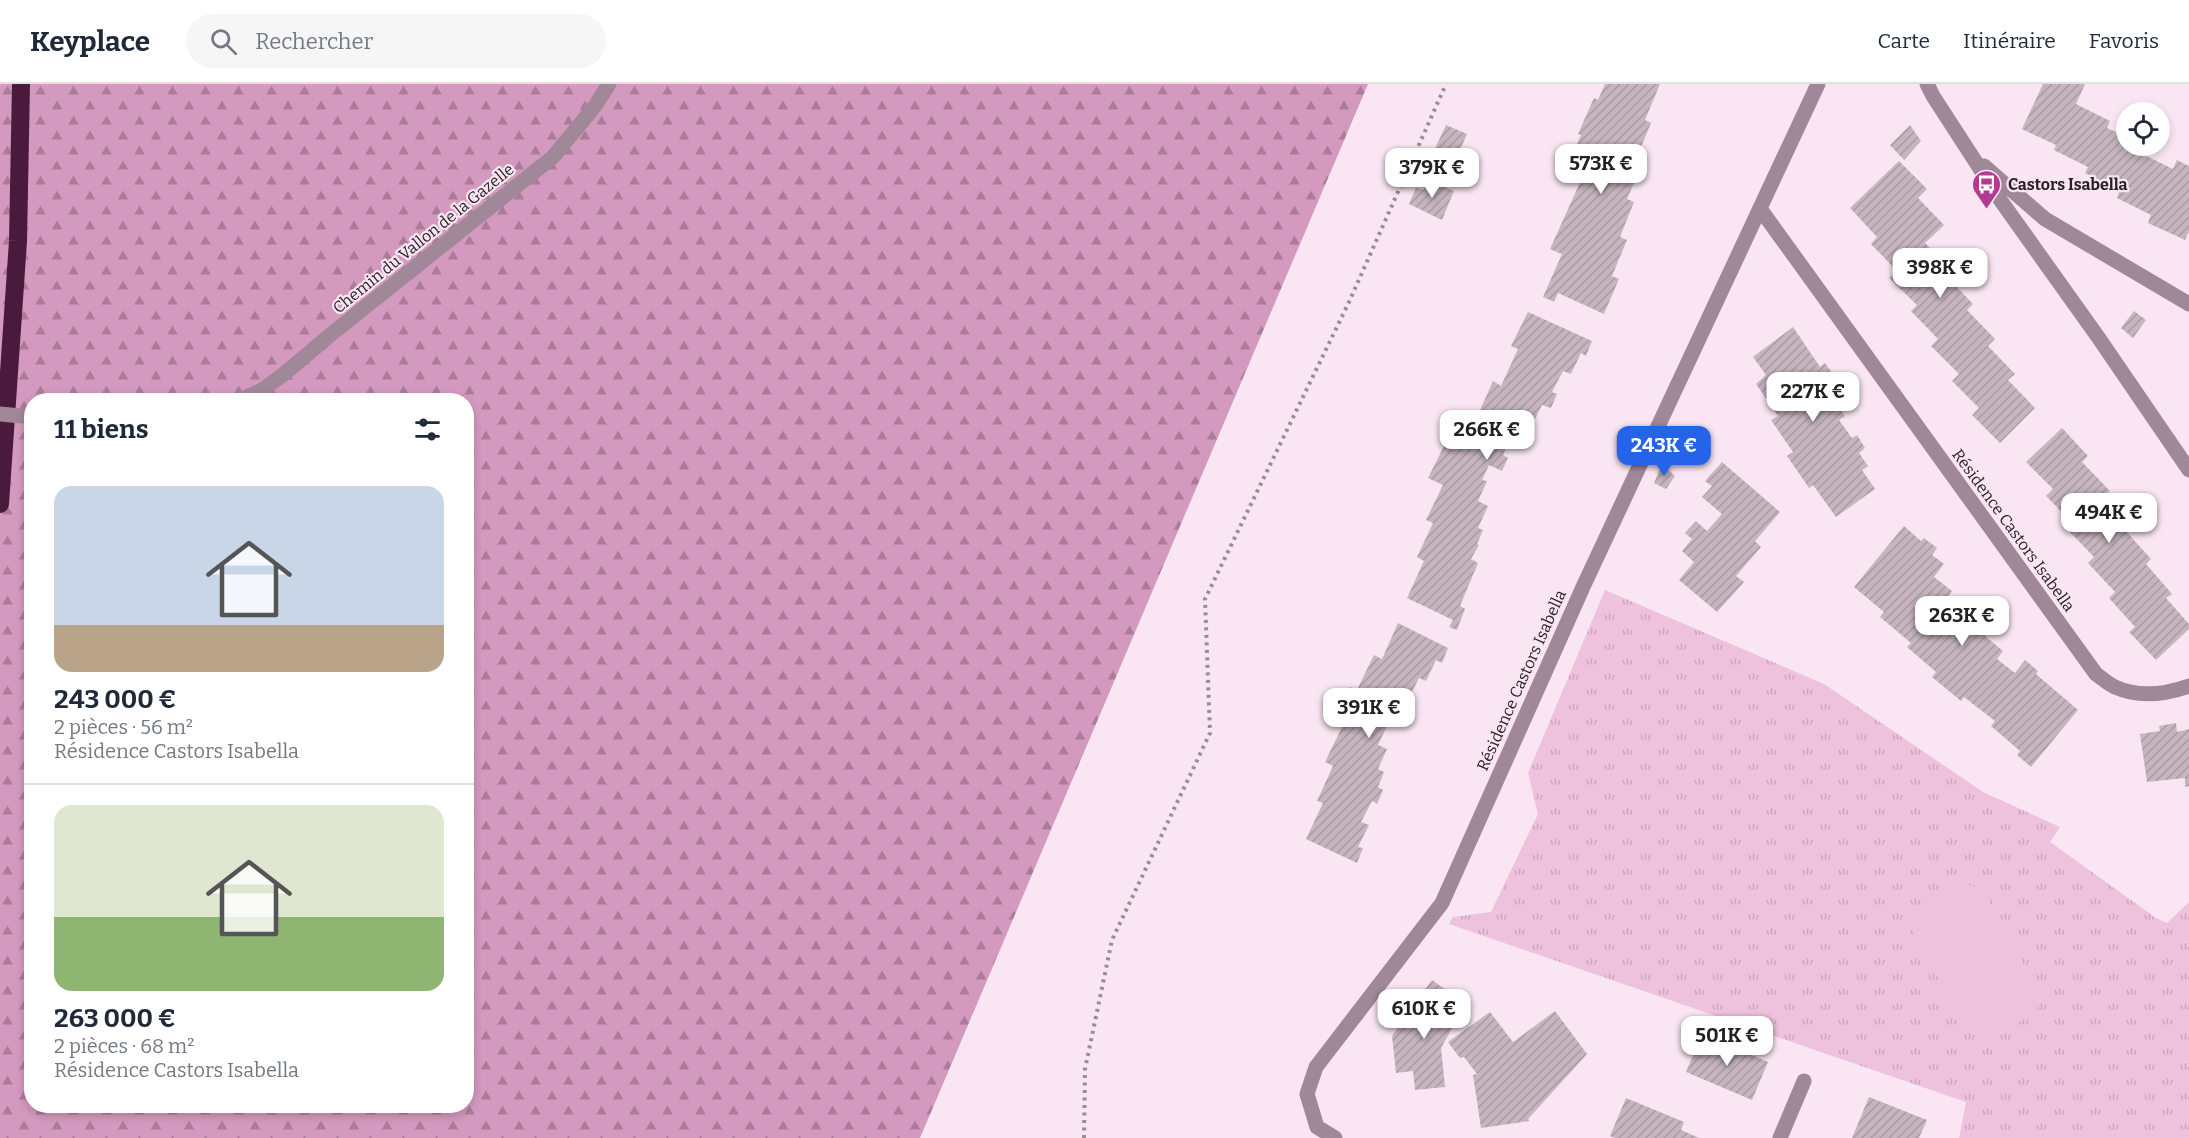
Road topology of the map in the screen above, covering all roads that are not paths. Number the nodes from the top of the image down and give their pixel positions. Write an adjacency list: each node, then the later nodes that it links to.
1 (21, 84): 12 (highway)
2 (609, 84): 8 (street, Chemin du Vallon de la Gazelle)
3 (1818, 84): 6 (street, Résidence Castors Isabella)
4 (1927, 84): 5 (street)
5 (1970, 154): 7 (street); 11 (street)
6 (1761, 210): 14 (street, Résidence Castors Isabella); 16 (street, Résidence Castors Isabella)
7 (2189, 304)
8 (255, 393)
9 (0, 414): 10 (street, bridge)
10 (24, 416)
11 (2189, 470)
12 (1, 498): 13 (highway)
13 (0, 518)
14 (2189, 686)
15 (1804, 1081): 17 (street)
16 (1335, 1138)
17 (1780, 1138)

